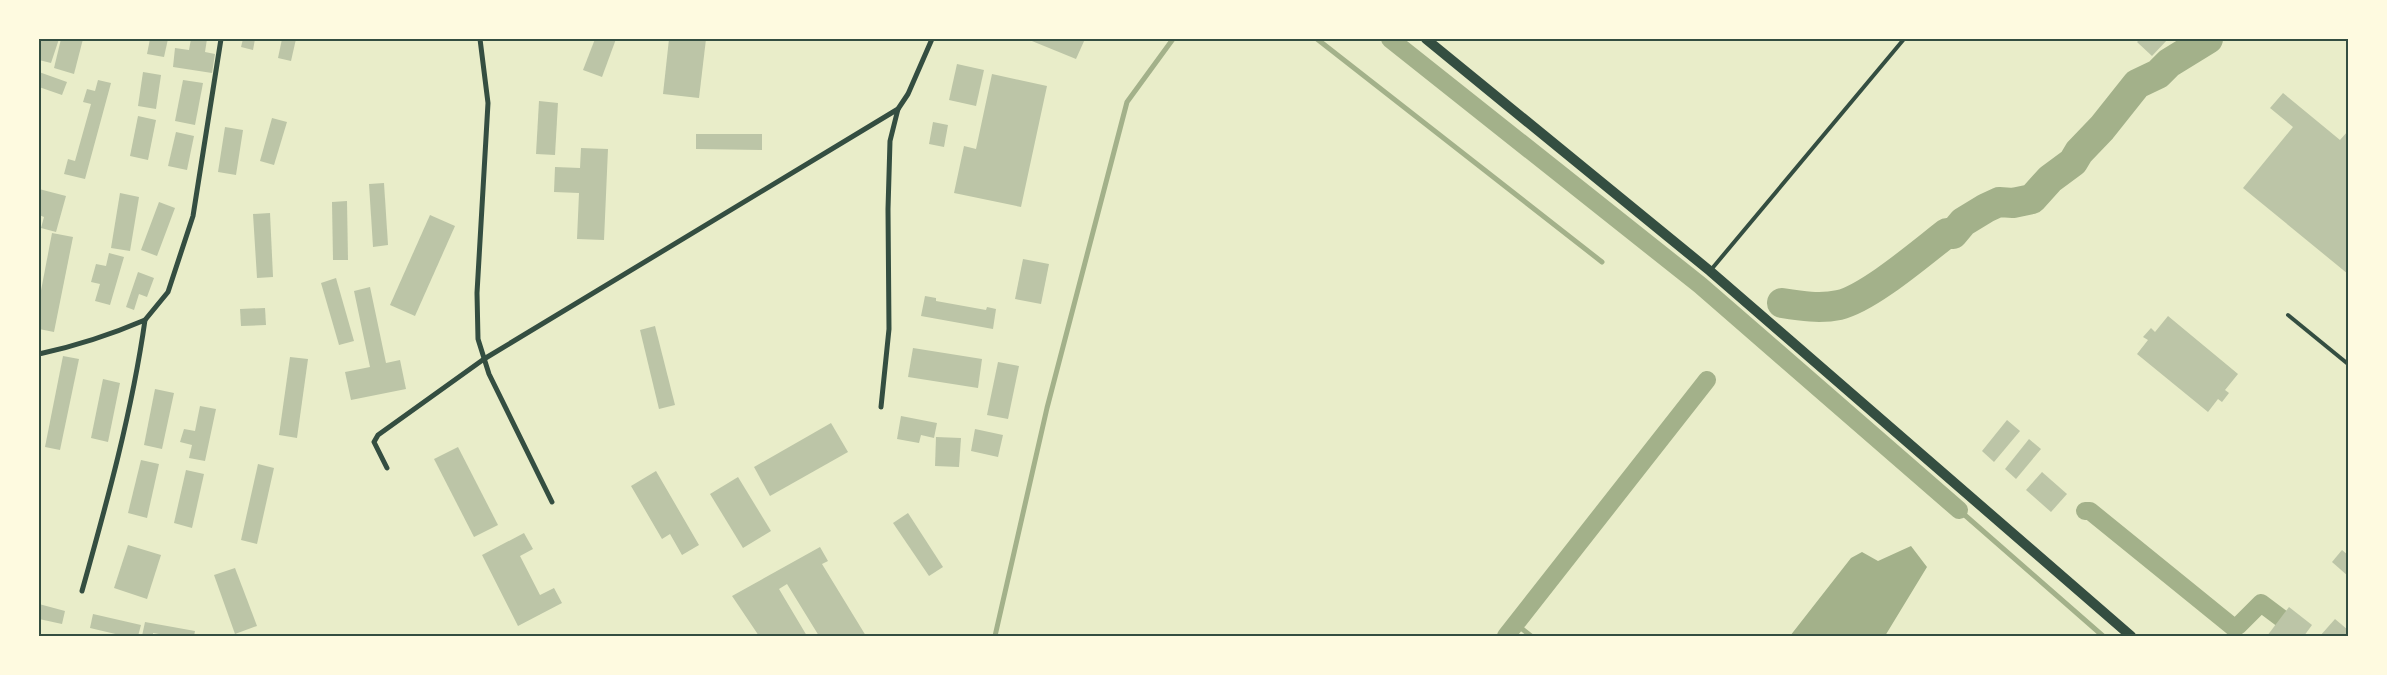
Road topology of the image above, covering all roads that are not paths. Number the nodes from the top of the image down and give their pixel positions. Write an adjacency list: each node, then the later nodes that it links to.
1 (221, 39): 9 (street)
2 (480, 39): 11 (street)
3 (932, 39): 6 (street)
4 (1426, 39): 7 (main road)
5 (1904, 39): 7 (lane)
6 (898, 109): 11 (street); 13 (street)
7 (1710, 271): 17 (main road)
8 (2288, 315): 12 (lane)
9 (145, 320): 10 (street); 16 (street)
10 (39, 354)
11 (484, 359): 14 (street); 15 (street)
12 (2348, 364)
13 (881, 407)
14 (387, 468)
15 (552, 502)
16 (82, 591)
17 (2131, 636)

